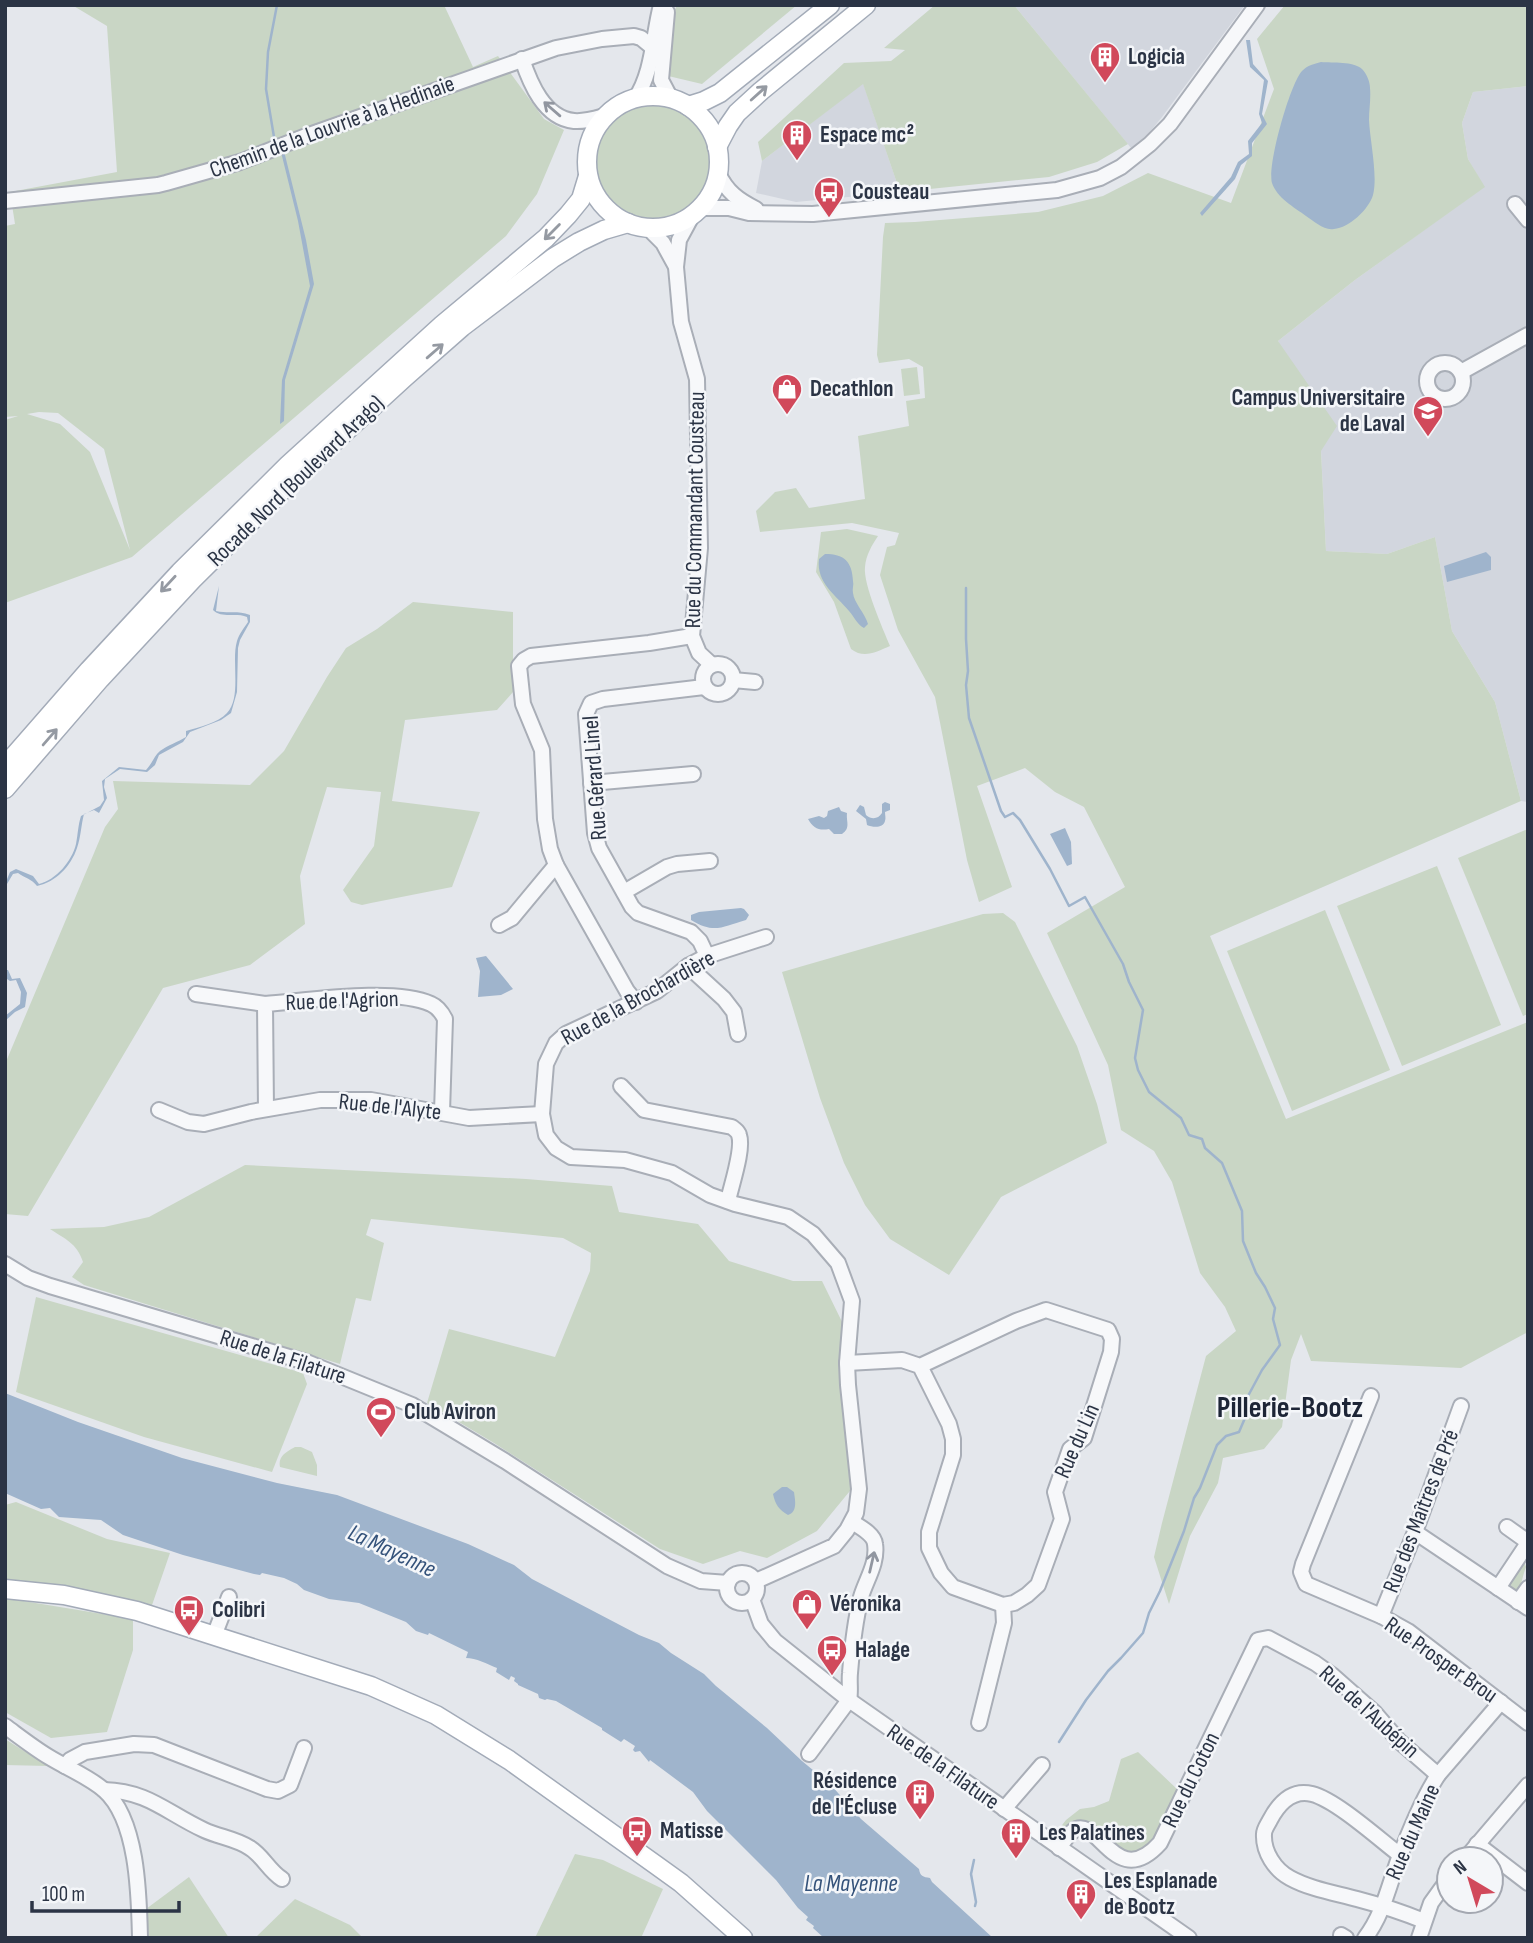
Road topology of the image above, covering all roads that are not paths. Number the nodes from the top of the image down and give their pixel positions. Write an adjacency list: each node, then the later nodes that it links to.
1 (661, 5): 6 (street)
2 (668, 5): 9 (street)
3 (830, 5): 10 (main road)
4 (866, 5): 12 (main road, one-way to 4)
5 (1257, 5): 18 (street)
6 (652, 47): 7 (street, Chemin de la Louvrie à la Hedinaie); 8 (street)
7 (522, 59): 11 (street, one-way to 7); 15 (street, Chemin de la Louvrie à la Hedinaie)
8 (635, 99): 9 (main road); 11 (main road)
9 (671, 99): 10 (main road)
10 (688, 106): 12 (main road)
11 (608, 115): 14 (main road)
12 (717, 147): 13 (main road)
13 (718, 173): 17 (main road); 18 (street)
14 (588, 176): 20 (main road); 30 (main road, Rocade Nord (Boulevard Arago), one-way to 30)
15 (5, 201)
16 (1515, 204): 19 (street)
17 (696, 212): 18 (street); 21 (main road); 22 (street, Rue du Commandant Cousteau)
18 (774, 213)
19 (1528, 220)
20 (628, 223): 21 (main road); 33 (main road, Rocade Nord (Boulevard Arago), one-way to 20)
21 (648, 228): 22 (street, Rue du Commandant Cousteau)
22 (676, 267): 25 (street, Rue du Commandant Cousteau)
23 (1528, 335): 24 (street)
24 (1461, 372)
25 (692, 636): 26 (street, Rue du Commandant Cousteau); 35 (street)
26 (712, 665): 27 (street); 29 (street)
27 (733, 680): 28 (street); 29 (street)
28 (755, 682)
29 (704, 687): 32 (street, Rue Gérard Linel)
30 (5, 766)
31 (693, 774): 32 (street)
32 (591, 783): 36 (street, Rue Gérard Linel)
33 (5, 789)
34 (710, 861): 36 (street)
35 (556, 865): 37 (street); 42 (street)
36 (624, 892): 39 (street, Rue Gérard Linel)
37 (499, 925)
38 (766, 937): 39 (street, Rue de la Brochardière)
39 (706, 956): 40 (street, Rue de la Brochardière)
40 (688, 965): 42 (street, Rue de la Brochardière); 44 (street)
41 (195, 994): 43 (street, Rue de l'Agrion)
42 (636, 1002): 49 (street, Rue de la Brochardière)
43 (265, 1004): 46 (street, Rue de l'Agrion); 48 (street, Rue de l'Agrion)
44 (738, 1034)
45 (621, 1086): 50 (street)
46 (266, 1109): 47 (street, Rue de l'Alyte); 48 (street, Rue de l'Alyte)
47 (159, 1110)
48 (442, 1112): 49 (street, Rue de l'Alyte)
49 (542, 1114): 50 (street, Rue de la Brochardière)
50 (728, 1201): 52 (street, Rue de la Brochardière)
51 (5, 1264): 61 (street, Rue de la Filature)
52 (847, 1363): 53 (street); 56 (street, Rue de la Brochardière)
53 (920, 1366): 67 (street); 67 (street, Rue du Lin)
54 (1371, 1396): 69 (street, Rue Prosper Brou)
55 (1461, 1406): 58 (street, Rue des Maîtres de Pré)
56 (852, 1522): 60 (street, Rue de la Brochardière); 72 (street, one-way to 56)
57 (1507, 1527): 59 (street)
58 (1415, 1532): 62 (street); 69 (street, Rue des Maîtres de Pré)
59 (1528, 1543): 62 (street)
60 (756, 1581): 61 (street); 66 (street)
61 (728, 1583): 66 (street)
62 (1498, 1588): 68 (street)
63 (1528, 1588): 68 (street)
64 (5, 1589): 70 (main road)
65 (229, 1597): 70 (street)
66 (752, 1600): 72 (street, Rue de la Filature)
67 (1003, 1605): 75 (street)
68 (1523, 1605)
69 (1381, 1616): 73 (street, Rue Prosper Brou)
70 (214, 1636): 94 (main road)
71 (1258, 1640): 81 (street, Rue de l'Aubépin); 86 (street, Rue du Coton)
72 (849, 1700): 78 (street); 84 (street, Rue de la Filature)
73 (1502, 1702): 74 (street, Rue Prosper Brou); 81 (street, Rue du Maine)
74 (1528, 1723)
75 (979, 1724)
76 (5, 1726): 80 (street)
77 (304, 1748): 80 (street)
78 (809, 1754)
79 (1042, 1765): 84 (street)
80 (65, 1766): 83 (street)
81 (1438, 1775): 87 (street, Rue du Maine)
82 (1528, 1784): 85 (street)
83 (104, 1790): 88 (street); 93 (street)
84 (1004, 1809): 86 (street, Rue de la Filature)
85 (1477, 1844): 89 (street)
86 (1059, 1847): 95 (street, Rue de la Filature)
87 (1400, 1855): 91 (street, Rue du Maine); 91 (street)
88 (282, 1879)
89 (1528, 1883)
90 (1435, 1899): 92 (street)
91 (1383, 1905): 92 (street); 96 (street, Rue du Maine)
92 (1424, 1921): 97 (street)
93 (140, 1938)
94 (743, 1938)
95 (1189, 1938)
96 (1365, 1938)
97 (1419, 1938)

